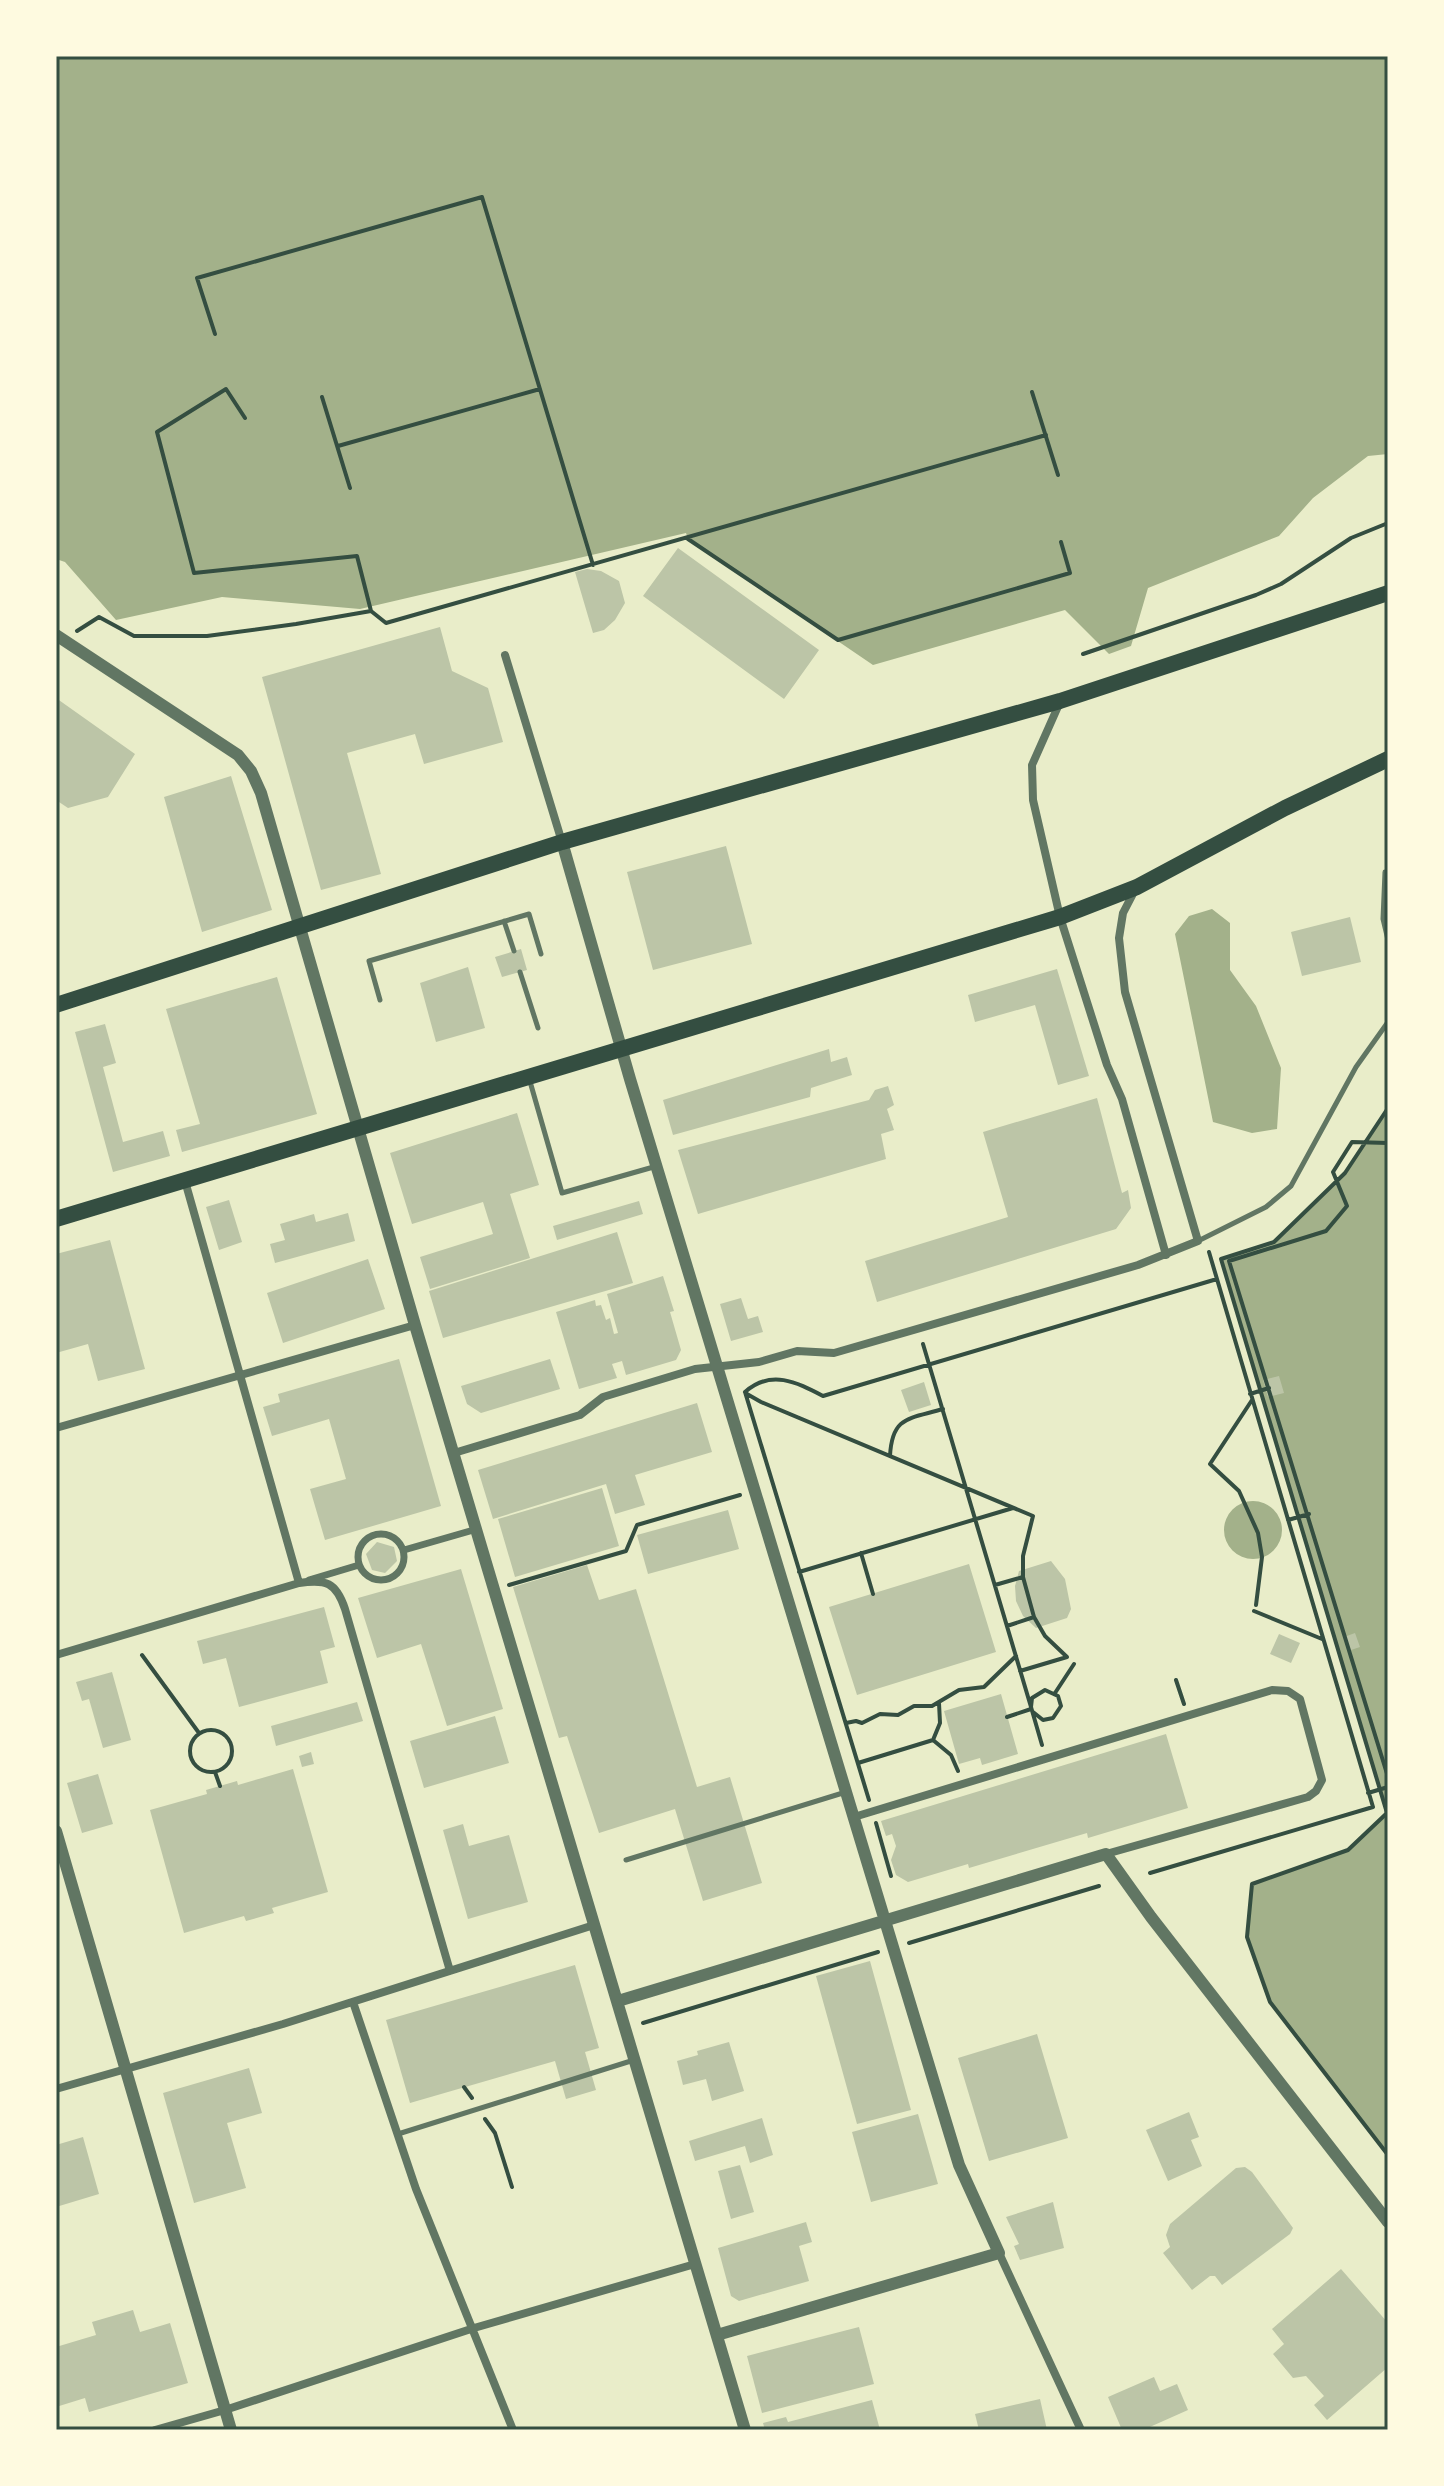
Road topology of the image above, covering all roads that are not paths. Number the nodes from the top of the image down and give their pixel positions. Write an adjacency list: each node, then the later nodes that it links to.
1 (1388, 593): 4 (main road)
2 (60, 637): 11 (street)
3 (505, 655): 6 (street)
4 (1060, 701): 6 (main road); 9 (street)
5 (1388, 759): 8 (main road)
6 (562, 842): 11 (main road); 20 (street)
7 (1385, 872): 12 (lane)
8 (1137, 887): 9 (main road); 26 (street)
9 (1060, 917): 20 (main road); 27 (street)
10 (504, 921): 13 (lane); 14 (lane); 16 (lane)
11 (300, 927): 17 (main road); 22 (street)
12 (1388, 940)
13 (514, 951)
14 (541, 954)
15 (520, 972): 19 (lane)
16 (380, 1000)
17 (56, 1005)
18 (1388, 1022): 26 (lane)
19 (538, 1028)
20 (621, 1050): 21 (main road); 23 (street)
21 (529, 1077): 22 (main road); 23 (lane)
22 (359, 1128): 24 (main road); 28 (street)
23 (657, 1166): 29 (street)
24 (184, 1180): 25 (main road); 30 (street)
25 (56, 1219)
26 (1198, 1241): 27 (street)
27 (1166, 1255): 29 (street)
28 (415, 1325): 30 (street); 32 (street)
29 (718, 1367): 32 (street); 38 (street)
30 (241, 1375): 31 (street); 36 (street)
31 (56, 1428)
32 (454, 1453): 33 (street)
33 (477, 1529): 34 (street); 45 (street)
34 (404, 1550): 35 (street); 35 (street)
35 (359, 1565): 36 (street)
36 (299, 1583): 37 (street); 46 (street)
37 (56, 1655)
38 (846, 1792): 39 (street); 42 (lane)
39 (854, 1817): 41 (street); 44 (street)
40 (56, 1831): 43 (street)
41 (1106, 1854): 44 (street); 53 (street)
42 (626, 1860)
43 (61, 1868): 50 (street)
44 (885, 1920): 47 (street); 54 (street)
45 (594, 1925): 46 (street); 47 (street)
46 (450, 1971): 48 (street)
47 (618, 2001): 49 (street)
48 (353, 2002): 50 (street); 52 (street)
49 (635, 2060): 52 (lane); 55 (street)
50 (125, 2069): 51 (street); 58 (street)
51 (56, 2089)
52 (398, 2134): 56 (street)
53 (1388, 2222)
54 (999, 2253): 57 (street); 63 (street)
55 (695, 2264): 56 (street); 57 (street)
56 (474, 2328): 58 (street); 61 (street)
57 (717, 2335): 62 (street)
58 (225, 2410): 59 (street); 60 (street)
59 (155, 2430)
60 (231, 2430)
61 (513, 2430)
62 (745, 2430)
63 (1081, 2430)

